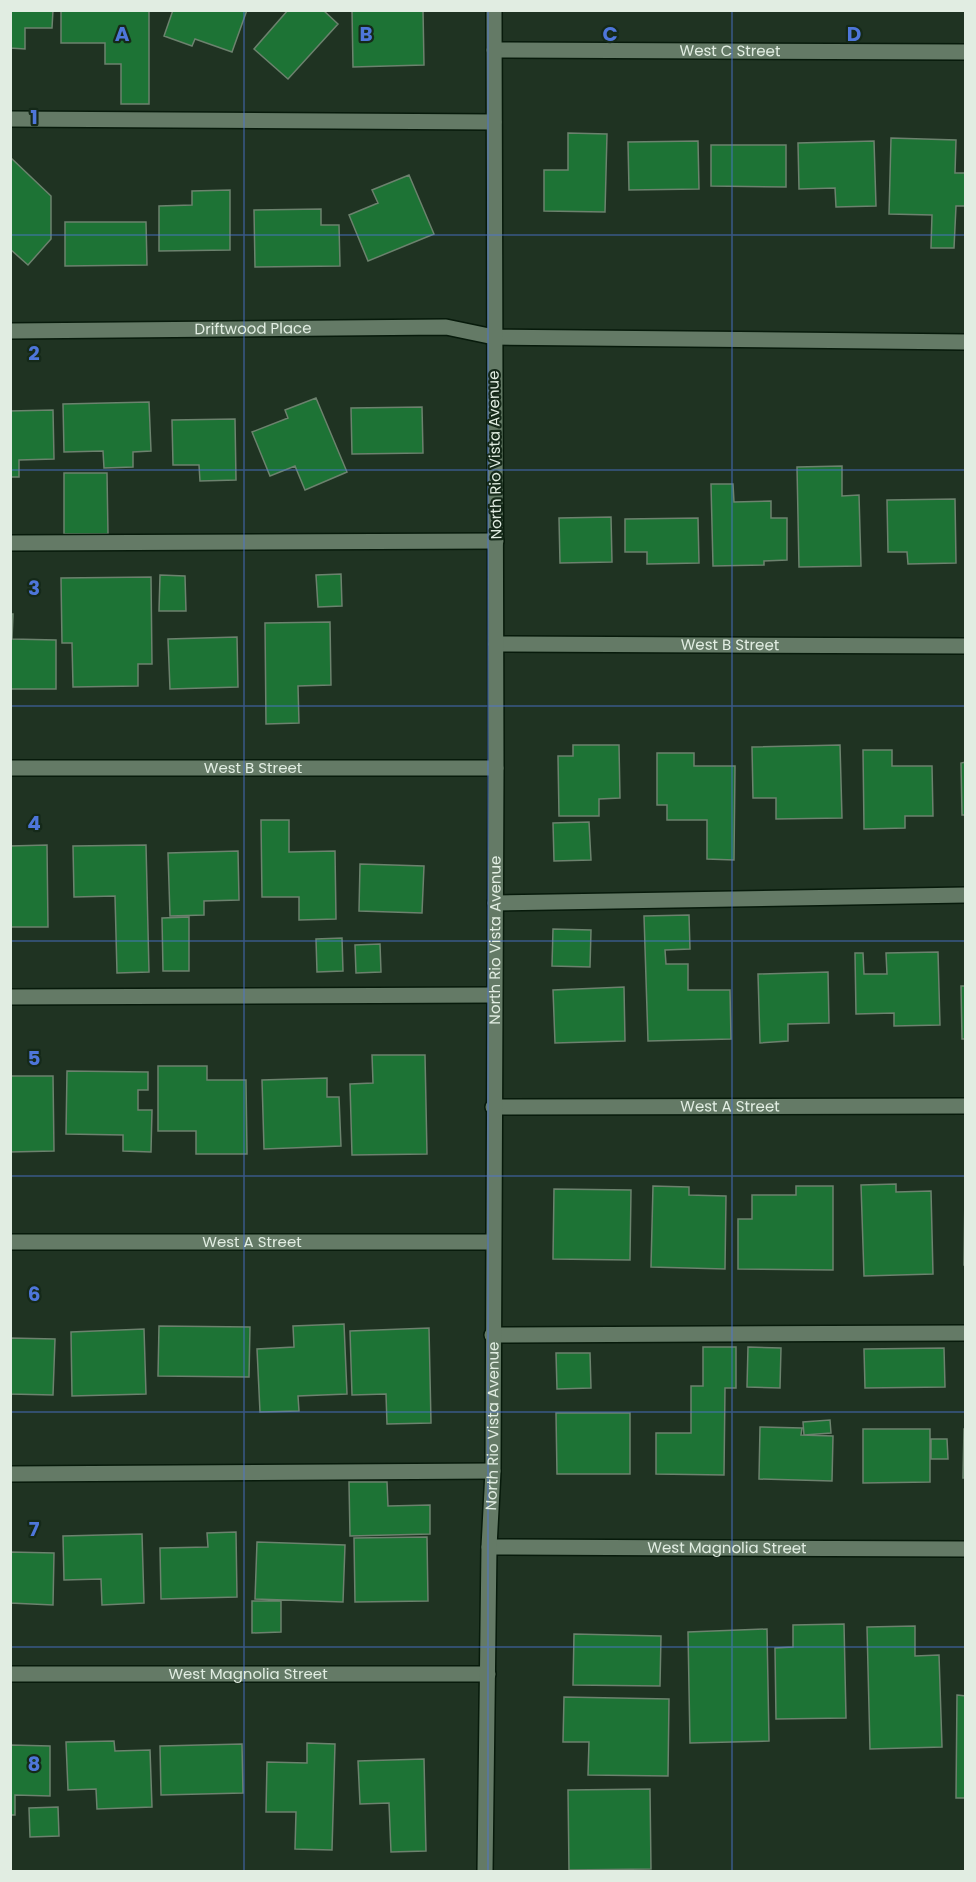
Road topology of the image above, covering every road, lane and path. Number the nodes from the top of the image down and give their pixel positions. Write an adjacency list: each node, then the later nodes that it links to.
1 (494, 10): 2 (street, North Rio Vista Avenue)
2 (494, 50): 3 (street, West C Street); 5 (street, North Rio Vista Avenue)
3 (966, 52)
4 (10, 119): 5 (street)
5 (494, 122): 7 (street, North Rio Vista Avenue)
6 (10, 331): 7 (street, Driftwood Place)
7 (494, 337): 8 (street, Driftwood Place); 9 (street, North Rio Vista Avenue)
8 (966, 342)
9 (496, 541): 10 (street); 11 (street, North Rio Vista Avenue)
10 (10, 543)
11 (496, 644): 12 (street, West B Street); 14 (street, North Rio Vista Avenue)
12 (966, 646)
13 (10, 768): 14 (street, West B Street)
14 (496, 768): 16 (street, North Rio Vista Avenue)
15 (966, 895): 16 (street)
16 (495, 903): 17 (street, North Rio Vista Avenue)
17 (494, 996): 18 (street); 20 (street, North Rio Vista Avenue)
18 (10, 997)
19 (966, 1106): 20 (street, West A Street)
20 (493, 1107): 22 (street, North Rio Vista Avenue)
21 (10, 1242): 22 (street, West A Street)
22 (492, 1242): 24 (street, North Rio Vista Avenue)
23 (966, 1333): 24 (street)
24 (492, 1335): 25 (street, North Rio Vista Avenue)
25 (493, 1471): 26 (street); 27 (street, North Rio Vista Avenue)
26 (10, 1474)
27 (489, 1547): 28 (street, West Magnolia Street); 30 (street, North Rio Vista Avenue)
28 (966, 1549)
29 (10, 1674): 30 (street, West Magnolia Street)
30 (488, 1674): 31 (street, North Rio Vista Avenue)
31 (485, 1872)

